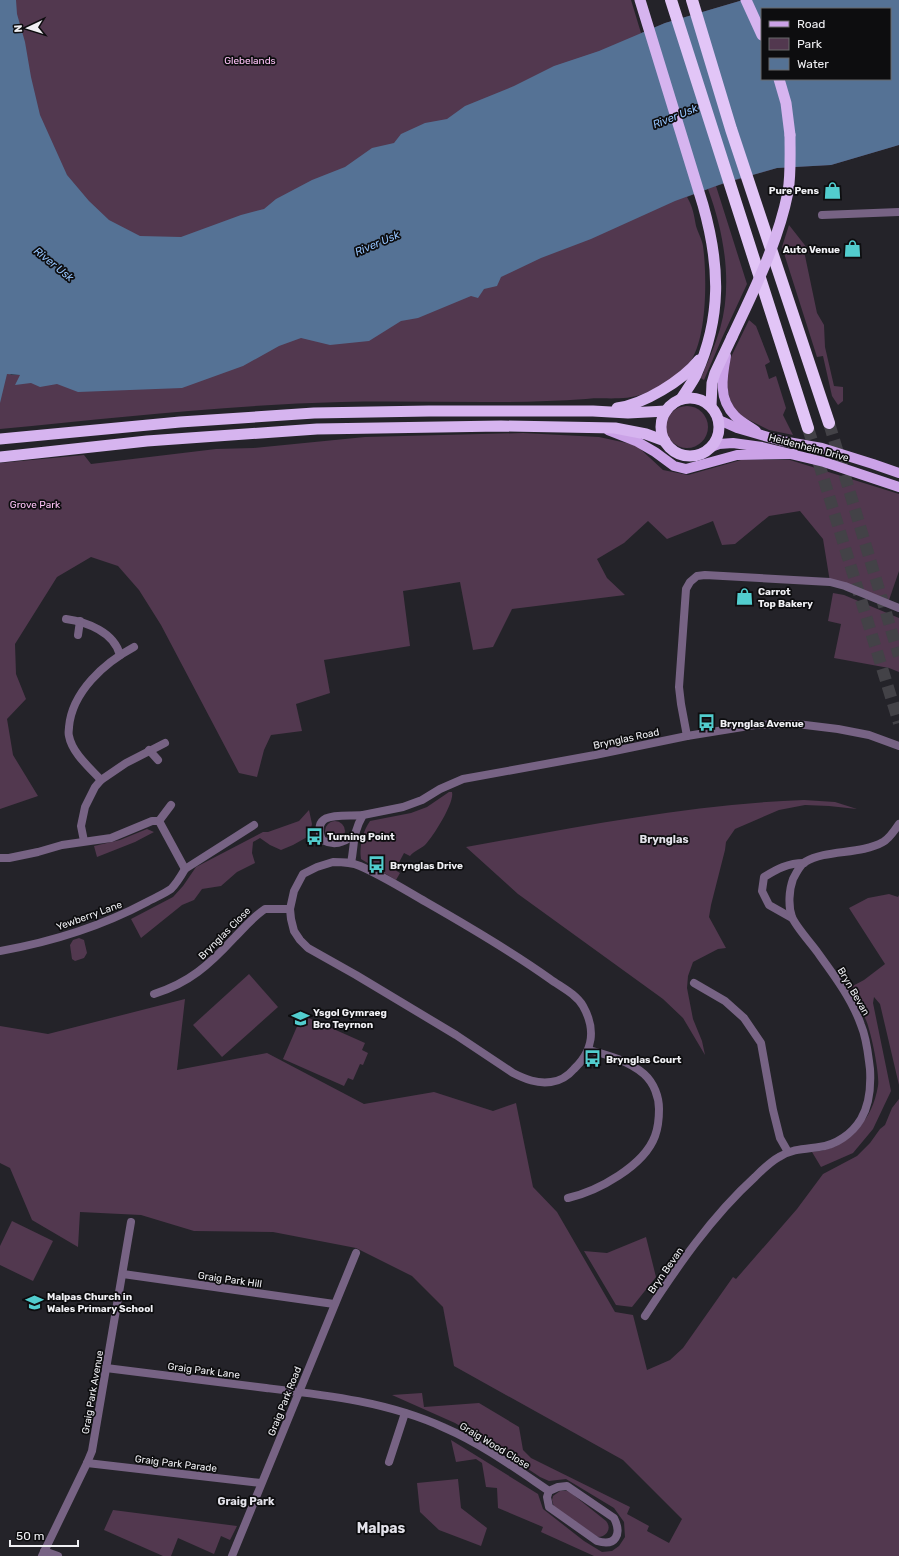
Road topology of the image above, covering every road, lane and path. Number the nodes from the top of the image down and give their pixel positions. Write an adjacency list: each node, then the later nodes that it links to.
1 (640, 0): 10 (highway)
2 (671, 0): 18 (highway)
3 (692, 0): 16 (highway)
4 (746, 0): 5 (highway)
5 (761, 33)
6 (779, 80): 9 (highway, bridge)
7 (899, 212): 8 (street)
8 (822, 215)
9 (726, 350): 12 (highway); 19 (main road)
10 (704, 355): 11 (highway); 14 (highway)
11 (681, 399): 12 (highway); 13 (highway)
12 (711, 406): 15 (highway)
13 (666, 411): 14 (highway); 21 (highway)
14 (593, 412): 20 (highway)
15 (719, 420): 19 (main road, Heidenheim Drive); 22 (highway)
16 (829, 424)
17 (602, 428): 21 (highway); 23 (main road); 24 (highway)
18 (808, 428)
19 (762, 436): 25 (main road, Heidenheim Drive)
20 (0, 439)
21 (664, 441): 22 (highway)
22 (712, 448): 23 (main road, Heidenheim Drive)
23 (794, 454): 26 (main road, Heidenheim Drive)
24 (0, 457)
25 (899, 473)
26 (899, 487)
27 (899, 608): 33 (street)
28 (66, 619): 29 (street)
29 (80, 621): 30 (street); 32 (street)
30 (78, 635)
31 (134, 647): 32 (street)
32 (120, 654): 38 (street)
33 (687, 736): 35 (street, Brynglas Road); 40 (street, Brynglas Road)
34 (164, 743): 36 (street)
35 (899, 746)
36 (149, 750): 37 (street); 38 (street)
37 (158, 760)
38 (101, 780): 45 (street)
39 (171, 805): 41 (street)
40 (363, 815): 44 (street); 44 (street, Brynglas Road)
41 (158, 821): 45 (street); 49 (street)
42 (899, 824): 47 (street, Bryn Bevan)
43 (254, 825): 49 (street, Yewberry Lane)
44 (354, 835): 48 (street)
45 (84, 841): 46 (street)
46 (0, 858)
47 (804, 863): 51 (street); 51 (street, Bryn Bevan)
48 (351, 864): 50 (street); 55 (street)
49 (185, 869): 52 (street, Yewberry Lane)
50 (290, 909): 54 (street, Brynglas Close); 55 (street)
51 (792, 918): 56 (street, Bryn Bevan)
52 (0, 950)
53 (694, 983): 56 (street)
54 (154, 994)
55 (589, 1050): 57 (street)
56 (788, 1152): 62 (street, Bryn Bevan)
57 (568, 1198)
58 (131, 1222): 60 (street, Graig Park Avenue)
59 (356, 1254): 61 (street, Graig Park Road)
60 (123, 1274): 61 (street, Graig Park Hill); 63 (street, Graig Park Avenue)
61 (334, 1304): 64 (street, Graig Park Road)
62 (645, 1316)
63 (106, 1368): 64 (street, Graig Park Lane); 67 (street, Graig Park Avenue)
64 (298, 1392): 65 (street, Graig Wood Close); 68 (street, Graig Park Road)
65 (405, 1413): 66 (street); 69 (street, Graig Wood Close)
66 (389, 1462)
67 (88, 1463): 68 (street, Graig Park Parade); 70 (street, Graig Park Avenue)
68 (261, 1483): 72 (street, Graig Park Road)
69 (548, 1491): 69 (street)
70 (43, 1553): 71 (street)
71 (58, 1556)
72 (232, 1556)

